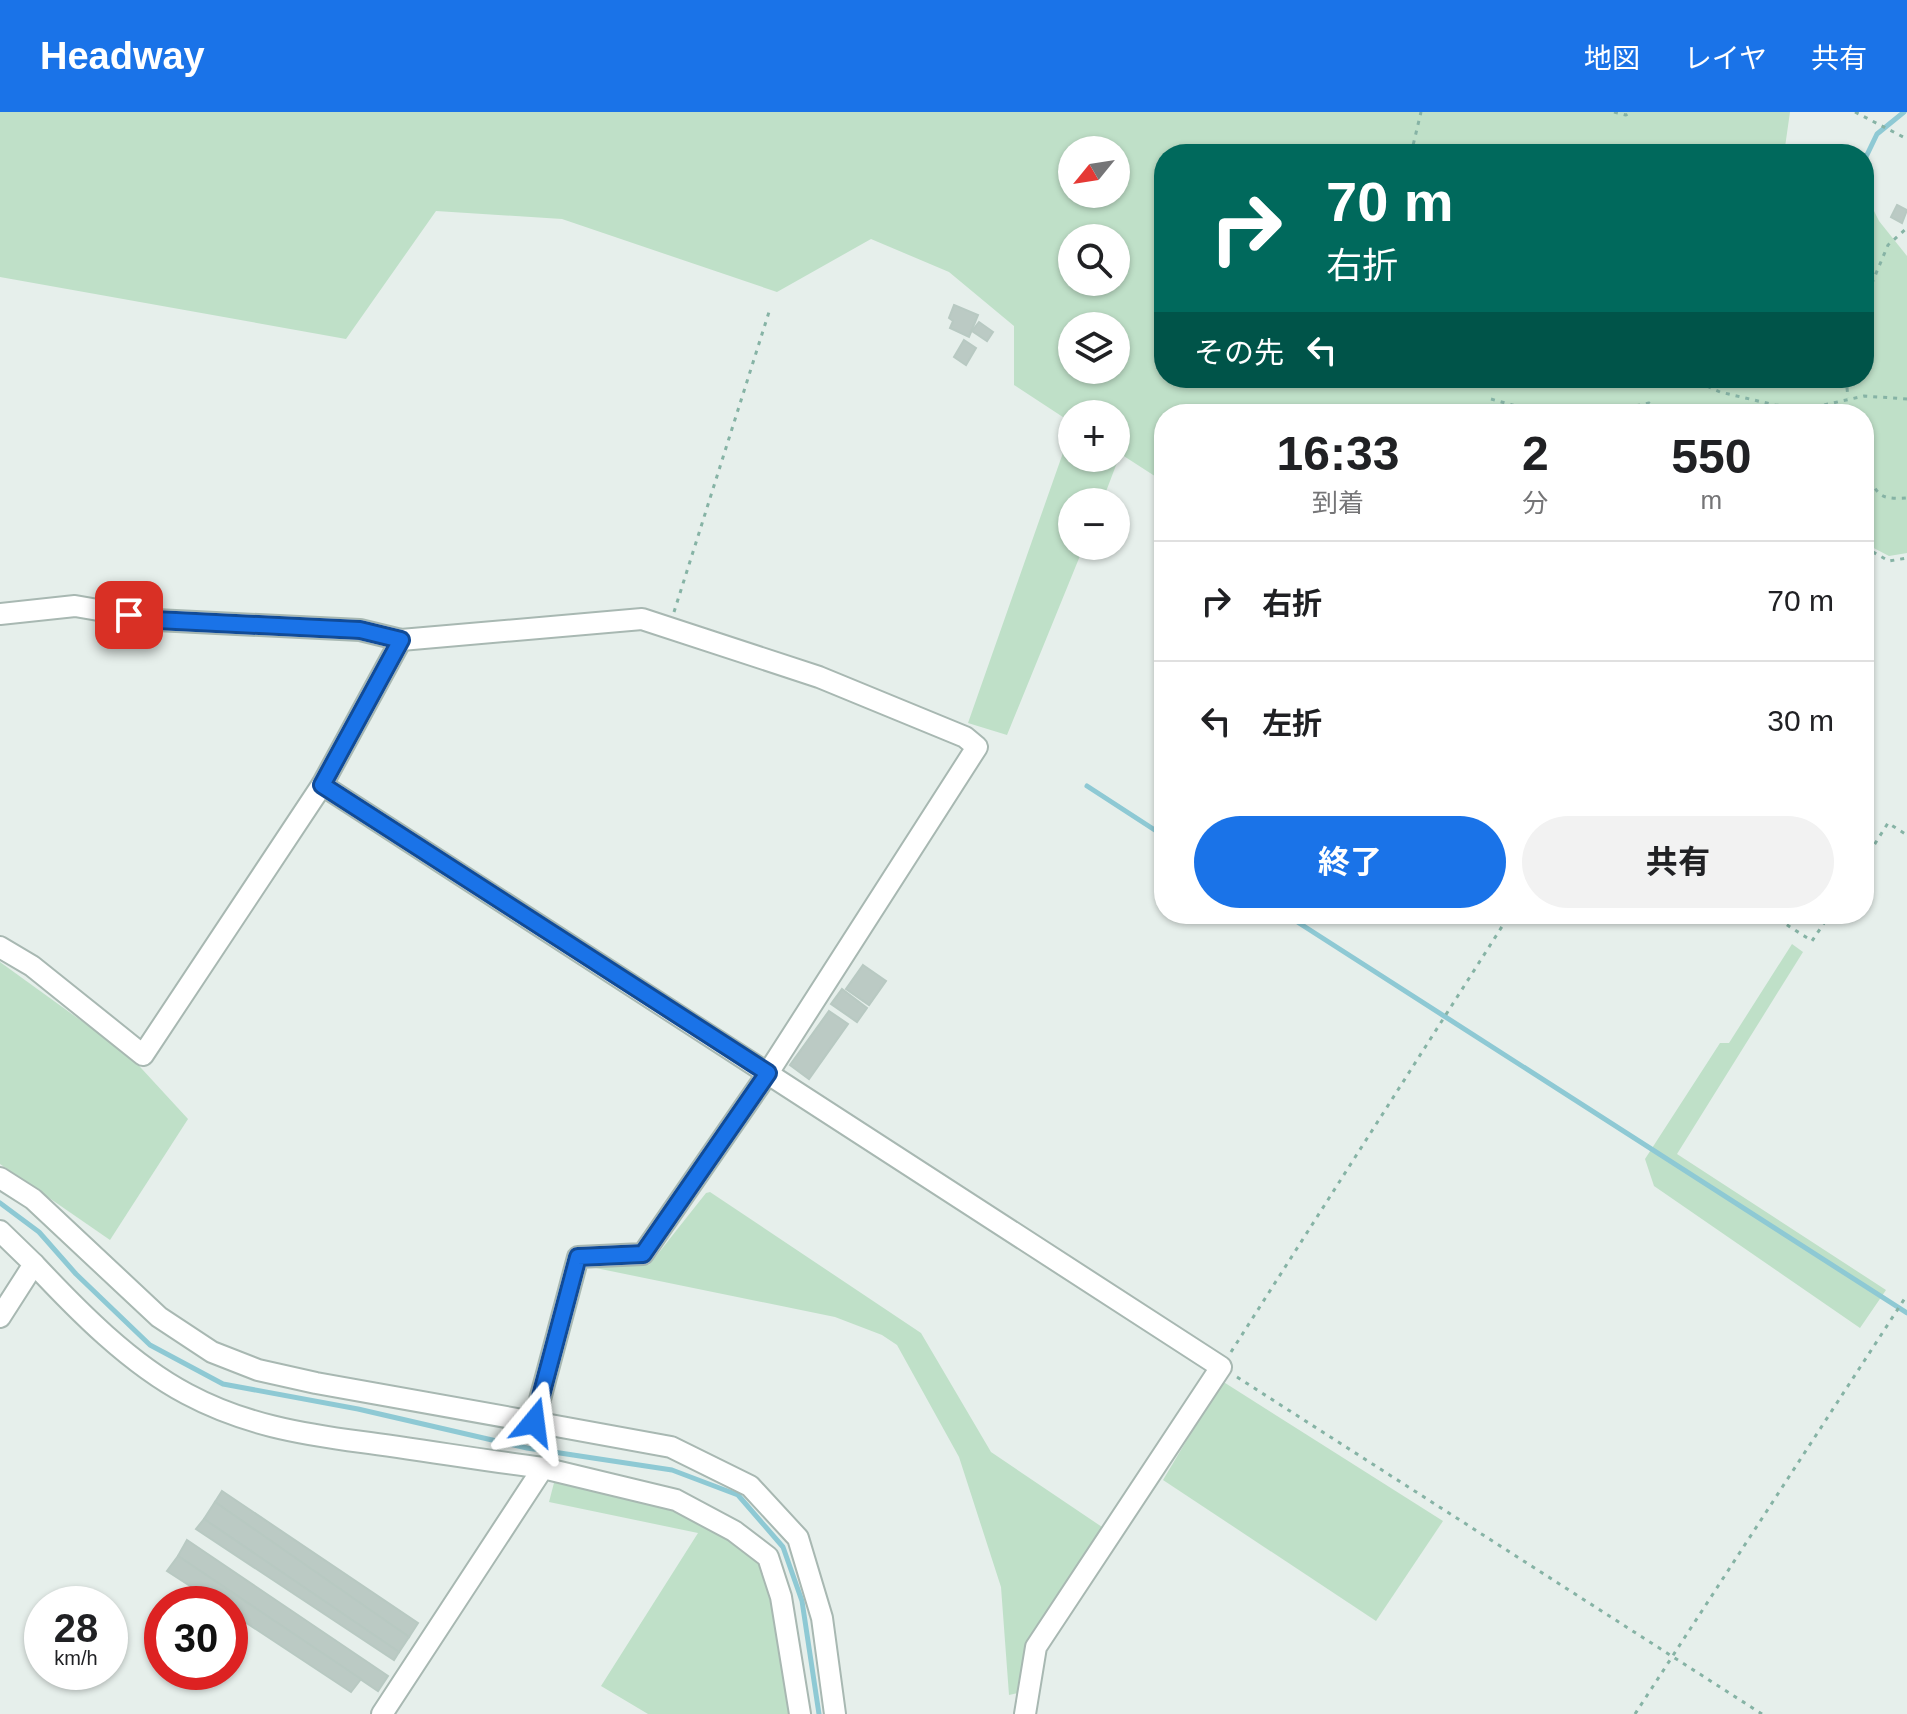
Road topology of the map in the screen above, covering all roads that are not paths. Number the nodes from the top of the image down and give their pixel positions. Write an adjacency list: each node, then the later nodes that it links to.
1 (0, 614): 2 (street)
2 (401, 640): 3 (street); 5 (street)
3 (322, 785): 4 (street); 5 (street)
4 (0, 947)
5 (768, 1073): 10 (street); 15 (street)
6 (0, 1178): 10 (street)
7 (0, 1231): 8 (street)
8 (34, 1264): 9 (street); 11 (street)
9 (0, 1317)
10 (534, 1422): 14 (street)
11 (543, 1468): 12 (street); 13 (street)
12 (382, 1714)
13 (800, 1714)
14 (835, 1714)
15 (1025, 1714)

